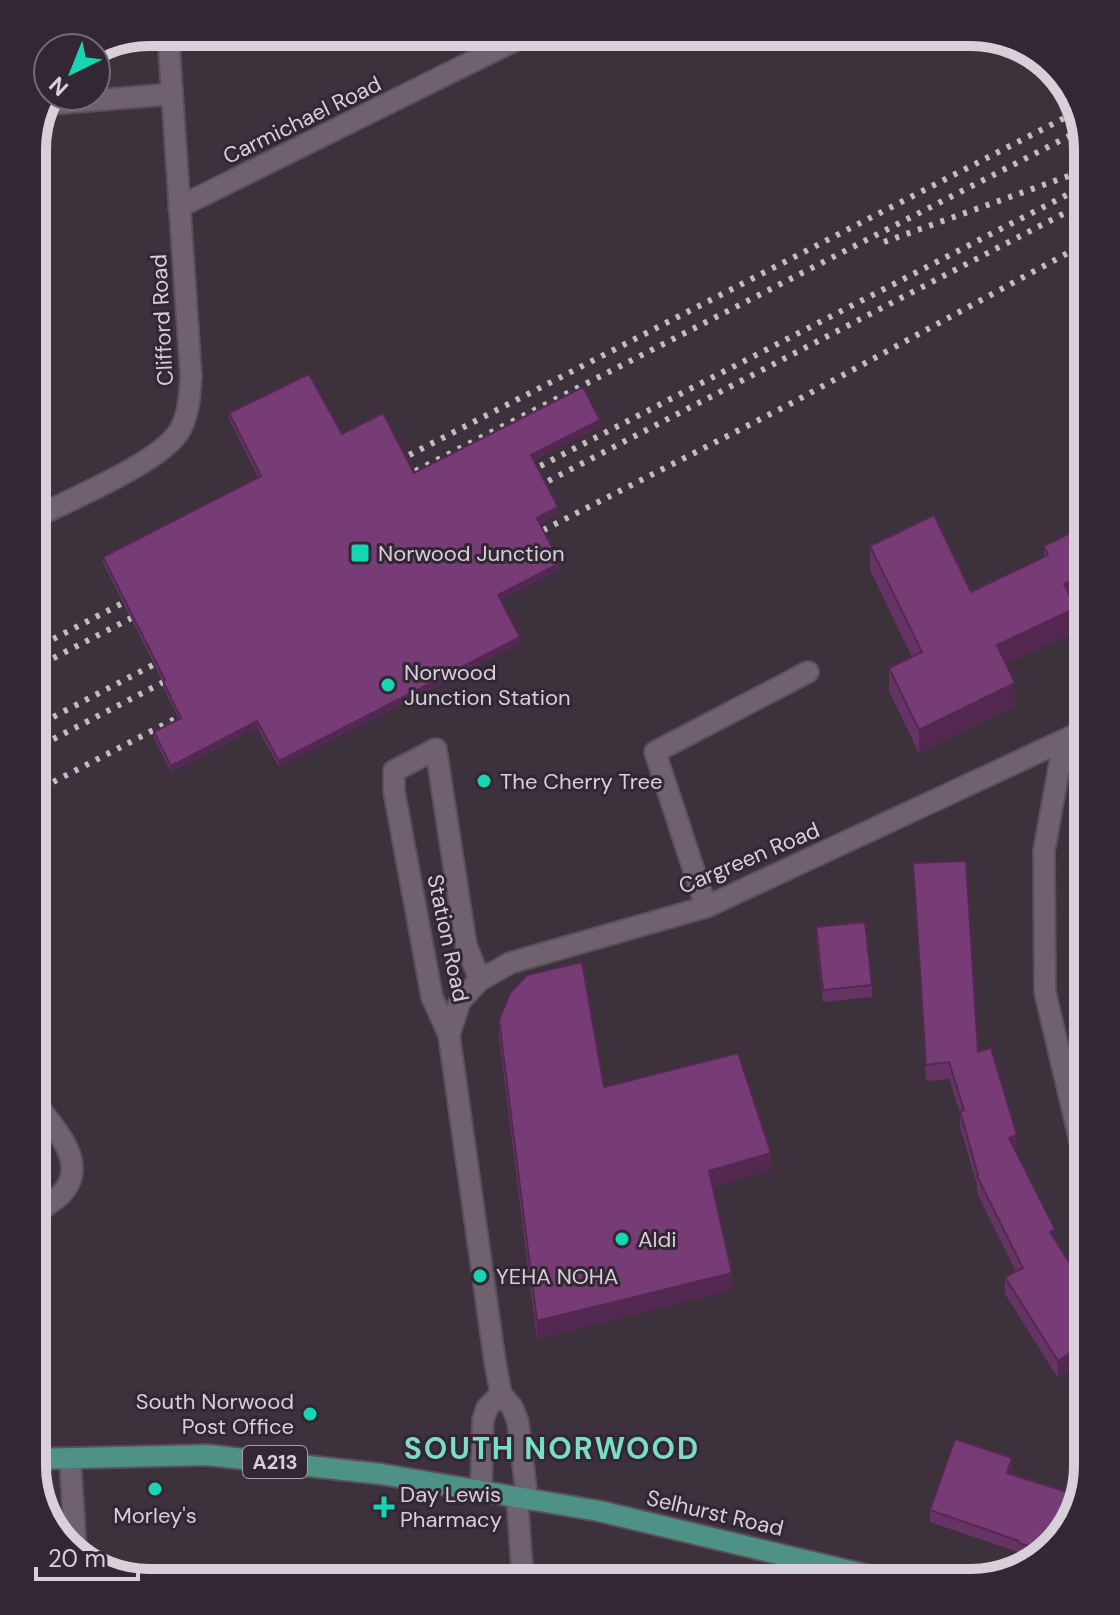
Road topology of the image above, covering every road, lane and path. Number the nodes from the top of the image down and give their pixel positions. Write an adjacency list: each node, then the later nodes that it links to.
1 (169, 46): 3 (street, Clifford Road)
2 (504, 46): 5 (street, Carmichael Road)
3 (172, 94): 4 (street); 5 (street, Clifford Road)
4 (112, 99)
5 (179, 207): 6 (street, Clifford Road)
6 (46, 512)
7 (808, 672): 10 (street)
8 (1074, 735): 9 (street, Cargreen Road)
9 (1064, 740): 10 (street, Cargreen Road); 13 (street)
10 (706, 907): 11 (street, Cargreen Road)
11 (480, 980): 12 (street, Cargreen Road); 12 (street, Station Road)
12 (449, 1035): 16 (street, Station Road)
13 (1074, 1115)
14 (46, 1118): 15 (street)
15 (46, 1206)
16 (501, 1394): 19 (street); 20 (street, Station Road)
17 (70, 1458): 18 (main road, A213); 19 (main road, A213); 21 (street)
18 (46, 1459)
19 (481, 1490): 20 (main road, A213)
20 (522, 1497): 22 (street, Station Road); 23 (main road, Selhurst Road / A213)
21 (75, 1538)
22 (523, 1569)
23 (845, 1569)

